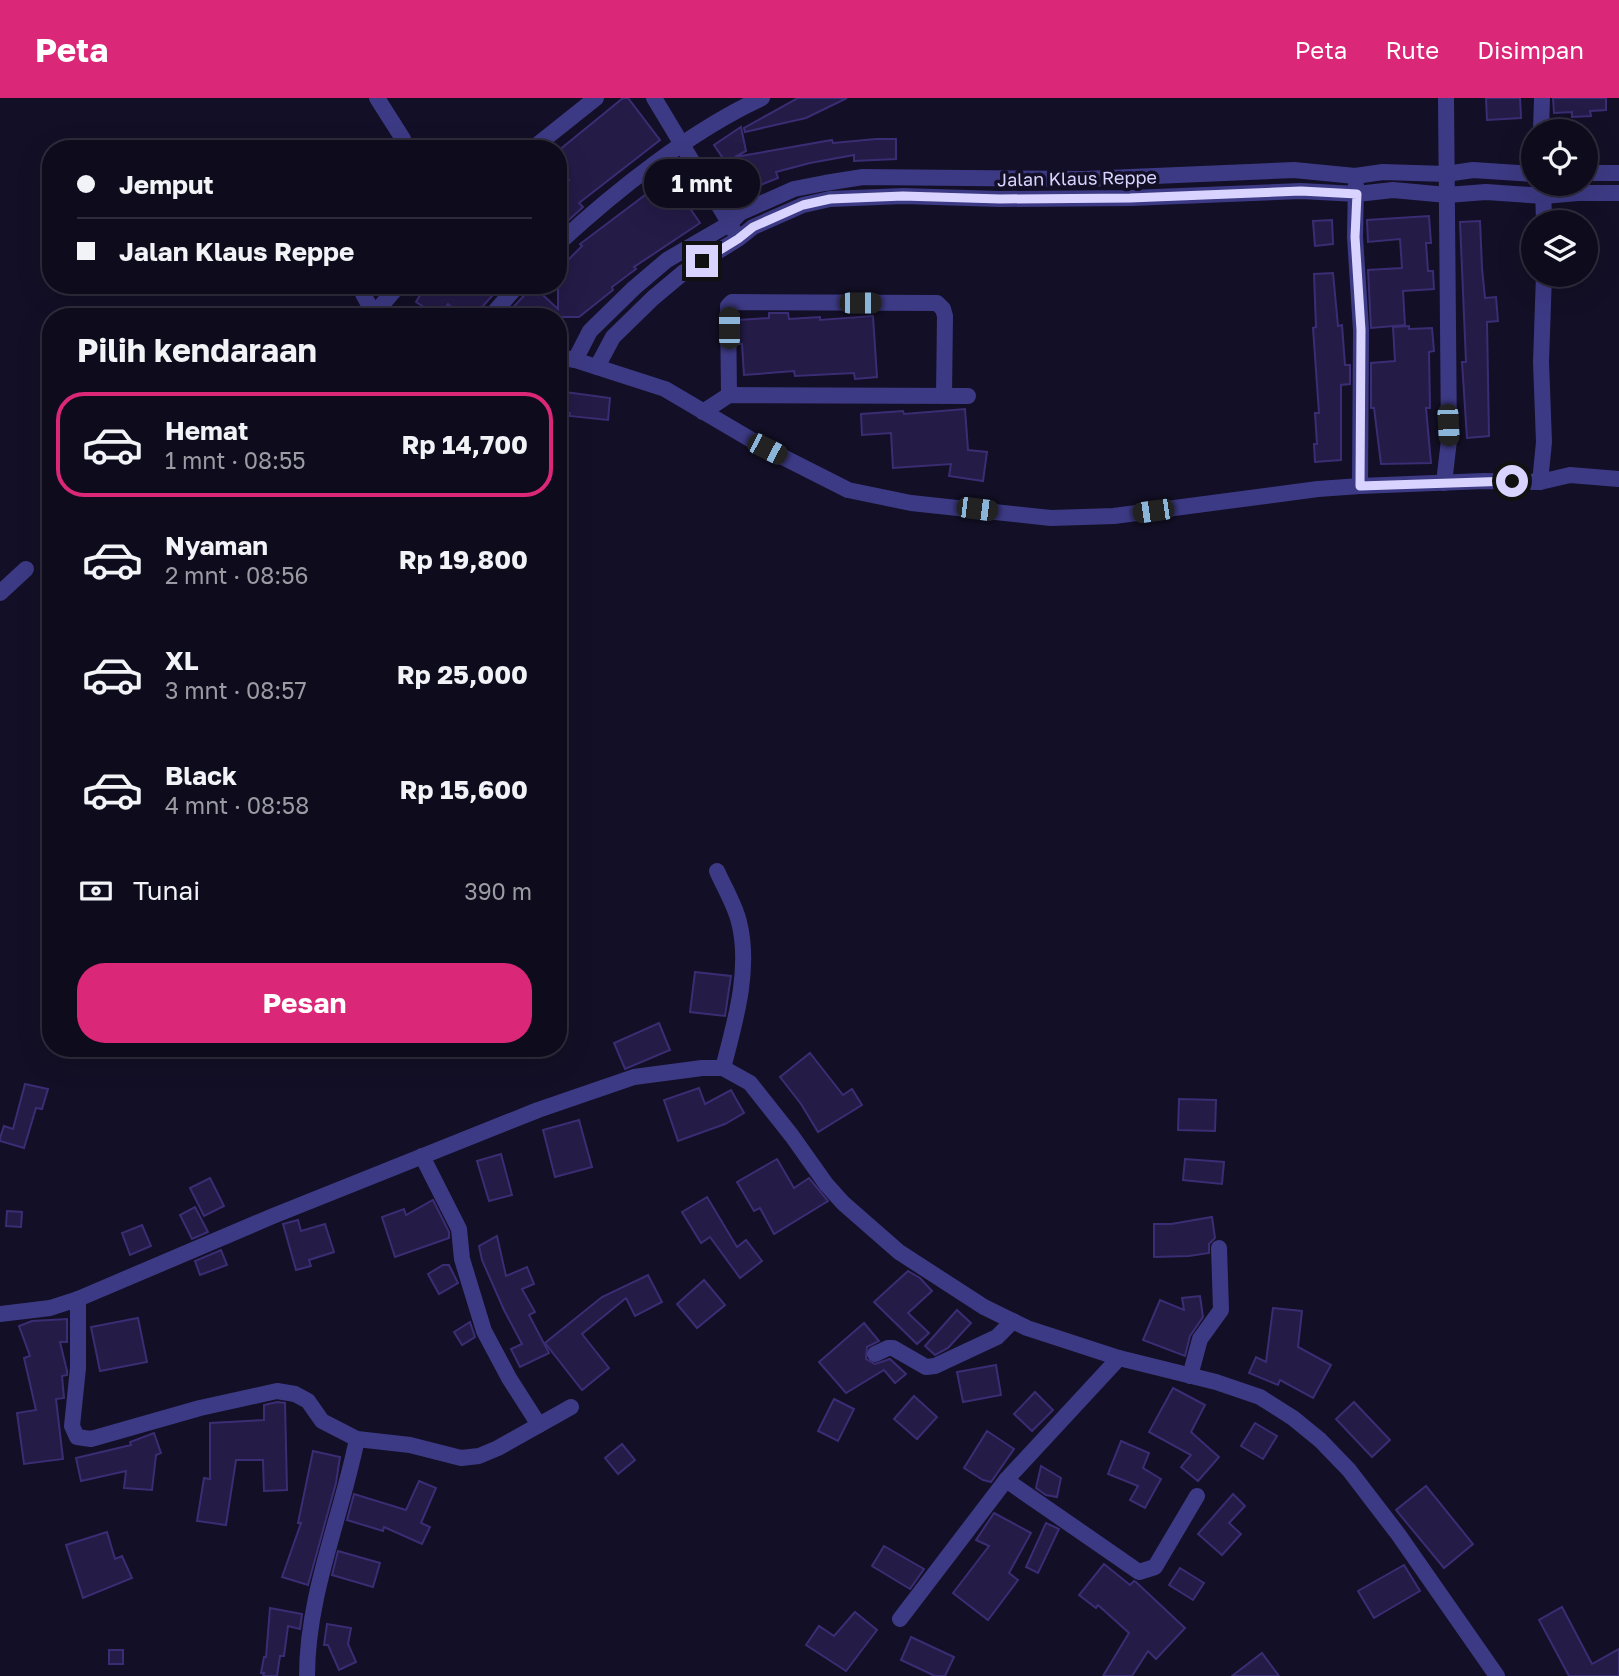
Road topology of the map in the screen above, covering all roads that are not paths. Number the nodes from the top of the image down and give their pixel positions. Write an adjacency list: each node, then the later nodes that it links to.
1 (377, 98): 8 (street)
2 (596, 98): 9 (street)
3 (654, 98): 10 (street)
4 (762, 98): 10 (street)
5 (1446, 98): 14 (street)
6 (1542, 98): 7 (street)
7 (1541, 119)
8 (402, 140)
9 (543, 140)
10 (681, 146): 21 (street); 22 (street)
11 (1521, 173): 14 (street, Jalan Klaus Reppe)
12 (1598, 173): 13 (street)
13 (1619, 173)
14 (1446, 174): 15 (street, Jalan Klaus Reppe); 20 (street)
15 (1354, 176): 19 (street); 21 (street, Jalan Klaus Reppe)
16 (1521, 191): 20 (street, Jalan Klaus Reppe)
17 (1598, 192): 18 (street, Jalan Klaus Reppe)
18 (1619, 193)
19 (1357, 194): 20 (street, Jalan Klaus Reppe); 23 (street, Jalan Klaus Reppe); 39 (street)
20 (1447, 195): 38 (street)
21 (729, 224): 23 (street); 29 (street, Jalan Klaus Reppe)
22 (567, 236)
23 (738, 239): 31 (street, Jalan Klaus Reppe)
24 (1544, 287): 37 (street)
25 (392, 294): 27 (street)
26 (510, 294): 28 (street)
27 (381, 308)
28 (498, 308)
29 (567, 357)
30 (567, 358): 31 (street)
31 (597, 367): 35 (street)
32 (729, 395): 33 (street); 33 (street); 35 (street)
33 (944, 396): 34 (street)
34 (968, 396)
35 (703, 411): 39 (street)
36 (1619, 479): 37 (street)
37 (1540, 482): 38 (street)
38 (1444, 483): 39 (street)
39 (1360, 486)
40 (26, 569): 41 (street)
41 (0, 593)
42 (717, 871): 43 (street)
43 (723, 1068): 44 (street); 48 (street)
44 (422, 1156): 46 (street); 53 (street)
45 (1219, 1248): 51 (street)
46 (78, 1299): 47 (street); 54 (street)
47 (0, 1314)
48 (1013, 1321): 49 (street); 50 (street)
49 (875, 1354)
50 (1119, 1358): 51 (street); 55 (street)
51 (1190, 1376): 59 (street)
52 (572, 1407): 53 (street)
53 (539, 1425): 54 (street)
54 (357, 1439): 58 (street)
55 (1006, 1480): 56 (street); 57 (street)
56 (1197, 1496)
57 (900, 1619)
58 (307, 1676)
59 (1497, 1676)

